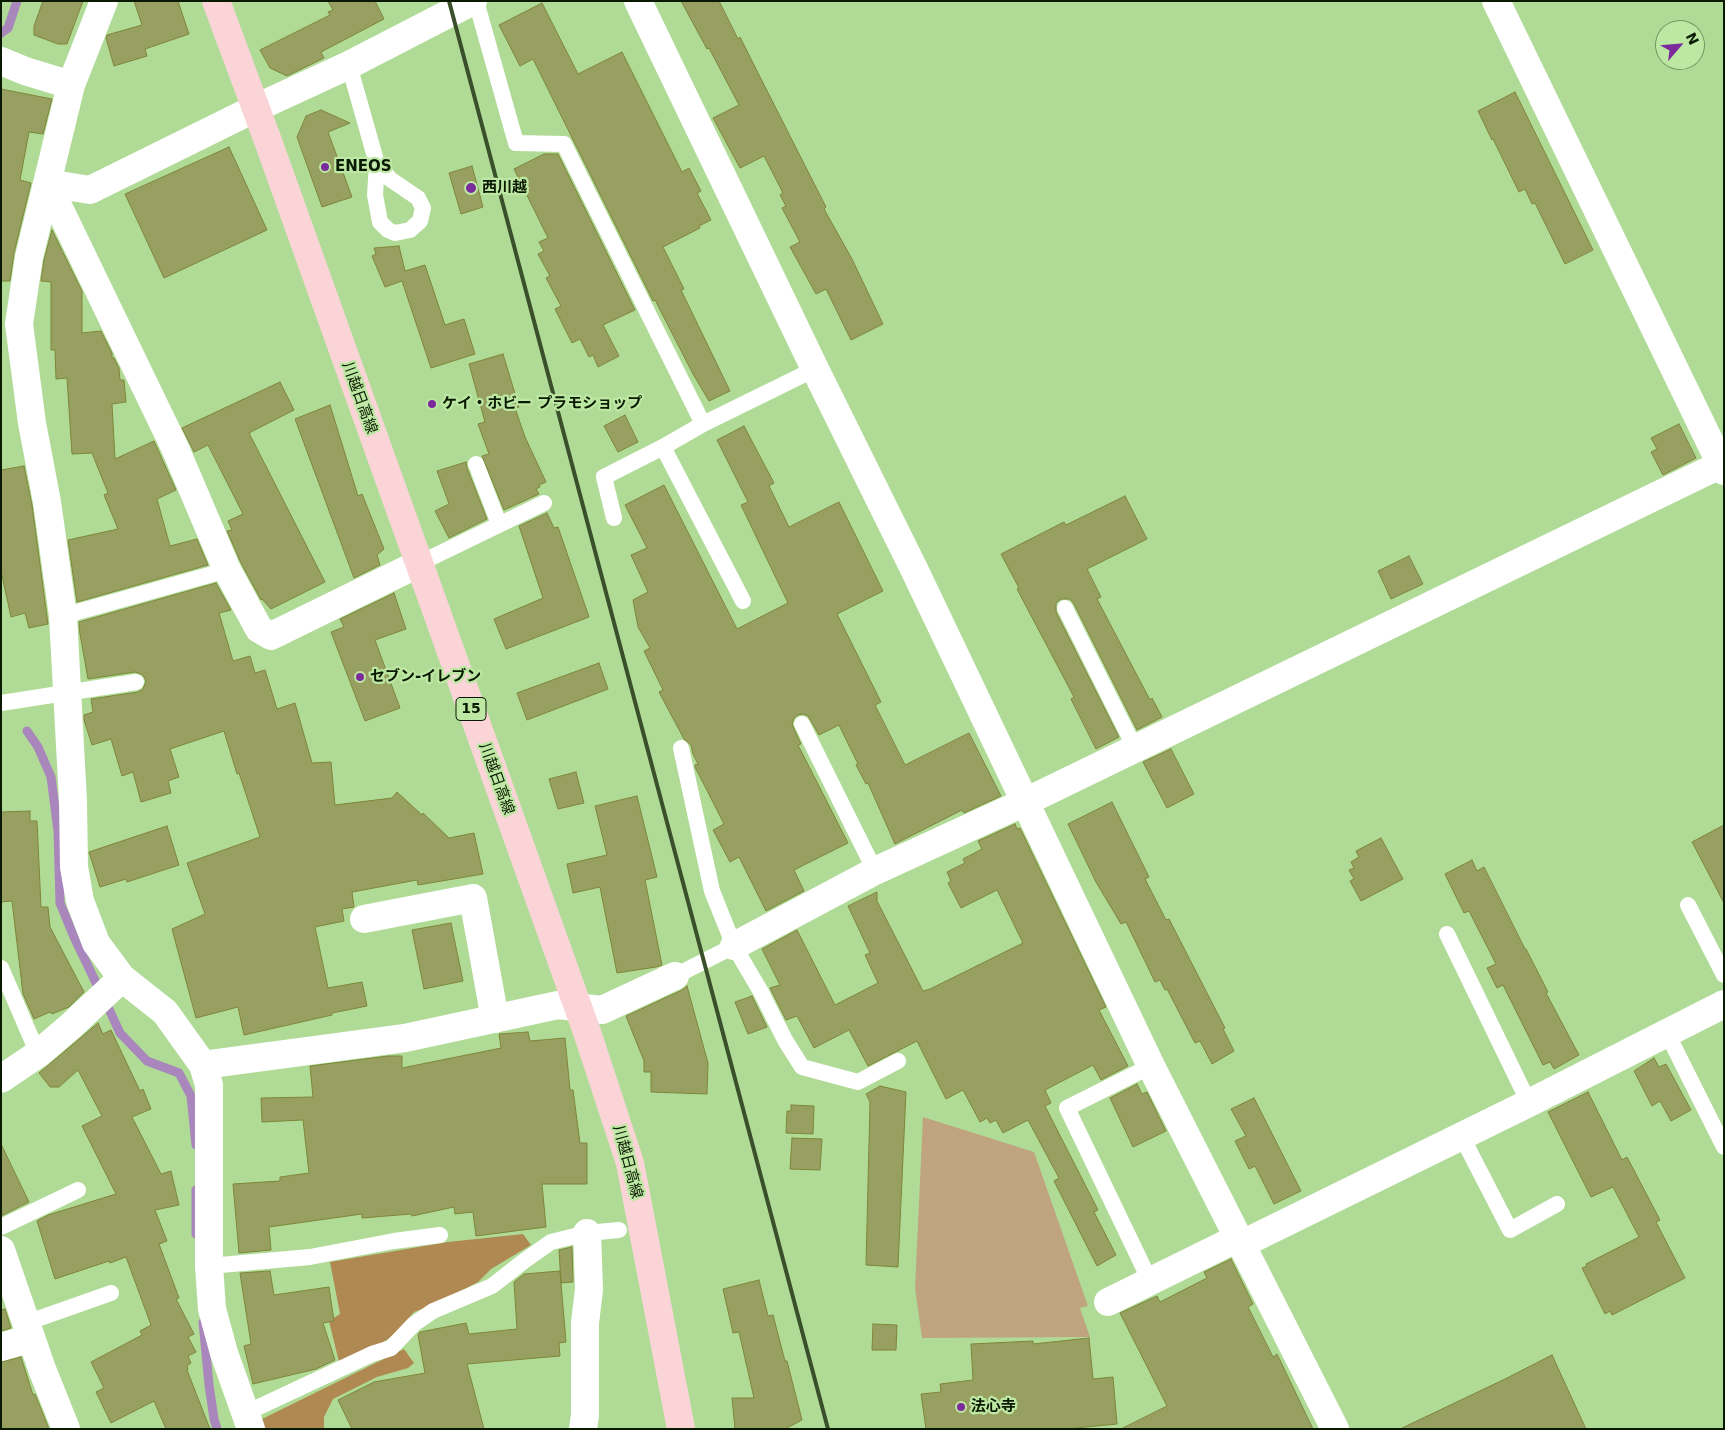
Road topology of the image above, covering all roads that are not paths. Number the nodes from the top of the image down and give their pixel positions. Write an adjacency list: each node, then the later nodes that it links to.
1 (104, 1): 8 (street)
2 (216, 1): 9 (main road, 川越日高線 / 15)
3 (475, 1): 7 (street); 14 (lane)
4 (638, 1): 13 (street)
5 (1496, 1): 17 (street)
6 (1, 61): 8 (street)
7 (348, 64): 9 (street); 10 (lane)
8 (72, 86): 11 (street)
9 (256, 108): 11 (street); 21 (main road, 川越日高線 / 15)
10 (378, 164)
11 (47, 183): 12 (street); 22 (street)
12 (10, 325): 25 (street)
13 (815, 369): 14 (lane); 32 (street)
14 (704, 424): 15 (lane)
15 (663, 447): 19 (lane); 23 (lane)
16 (476, 464): 20 (lane)
17 (1723, 466): 31 (street)
18 (544, 503): 20 (lane)
19 (614, 518)
20 (499, 524): 21 (lane)
21 (418, 564): 22 (street); 43 (main road, 川越日高線 / 15)
22 (227, 570): 25 (lane)
23 (742, 601)
24 (1065, 608): 31 (lane)
25 (62, 616): 27 (street)
26 (136, 682): 27 (lane)
27 (67, 693): 28 (lane); 41 (street)
28 (1, 703)
29 (802, 724): 33 (lane)
30 (681, 748): 37 (lane)
31 (1136, 748): 32 (street)
32 (1025, 802): 33 (street); 49 (street)
33 (875, 871): 37 (street)
34 (1688, 905): 39 (lane)
35 (364, 919): 44 (street)
36 (1447, 934): 51 (lane)
37 (734, 946): 40 (lane); 47 (lane)
38 (1, 968): 46 (lane)
39 (1724, 975)
40 (675, 976): 43 (street)
41 (122, 978): 46 (street); 48 (street)
42 (1724, 1004): 45 (street)
43 (579, 1007): 44 (street); 71 (main road, 川越日高線 / 15)
44 (495, 1019): 48 (street)
45 (1667, 1033): 51 (street); 53 (lane)
46 (38, 1054): 50 (street)
47 (898, 1060)
48 (203, 1065): 62 (street)
49 (1150, 1066): 60 (street); 63 (lane)
50 (1, 1079)
51 (1529, 1103): 52 (street)
52 (1461, 1135): 55 (lane); 60 (street)
53 (1724, 1147)
54 (78, 1190): 56 (lane)
55 (1557, 1204)
56 (1, 1227)
57 (619, 1230): 58 (lane)
58 (587, 1233): 68 (lane); 70 (street)
59 (440, 1236): 62 (lane)
60 (1240, 1241): 63 (street); 72 (street)
61 (1, 1250): 66 (street)
62 (209, 1266): 68 (street)
63 (1150, 1281): 65 (street)
64 (111, 1293): 66 (lane)
65 (1108, 1302)
66 (29, 1330): 67 (street); 69 (street)
67 (1, 1346)
68 (248, 1421)
69 (66, 1429)
70 (583, 1429)
71 (681, 1429)
72 (1335, 1429)

